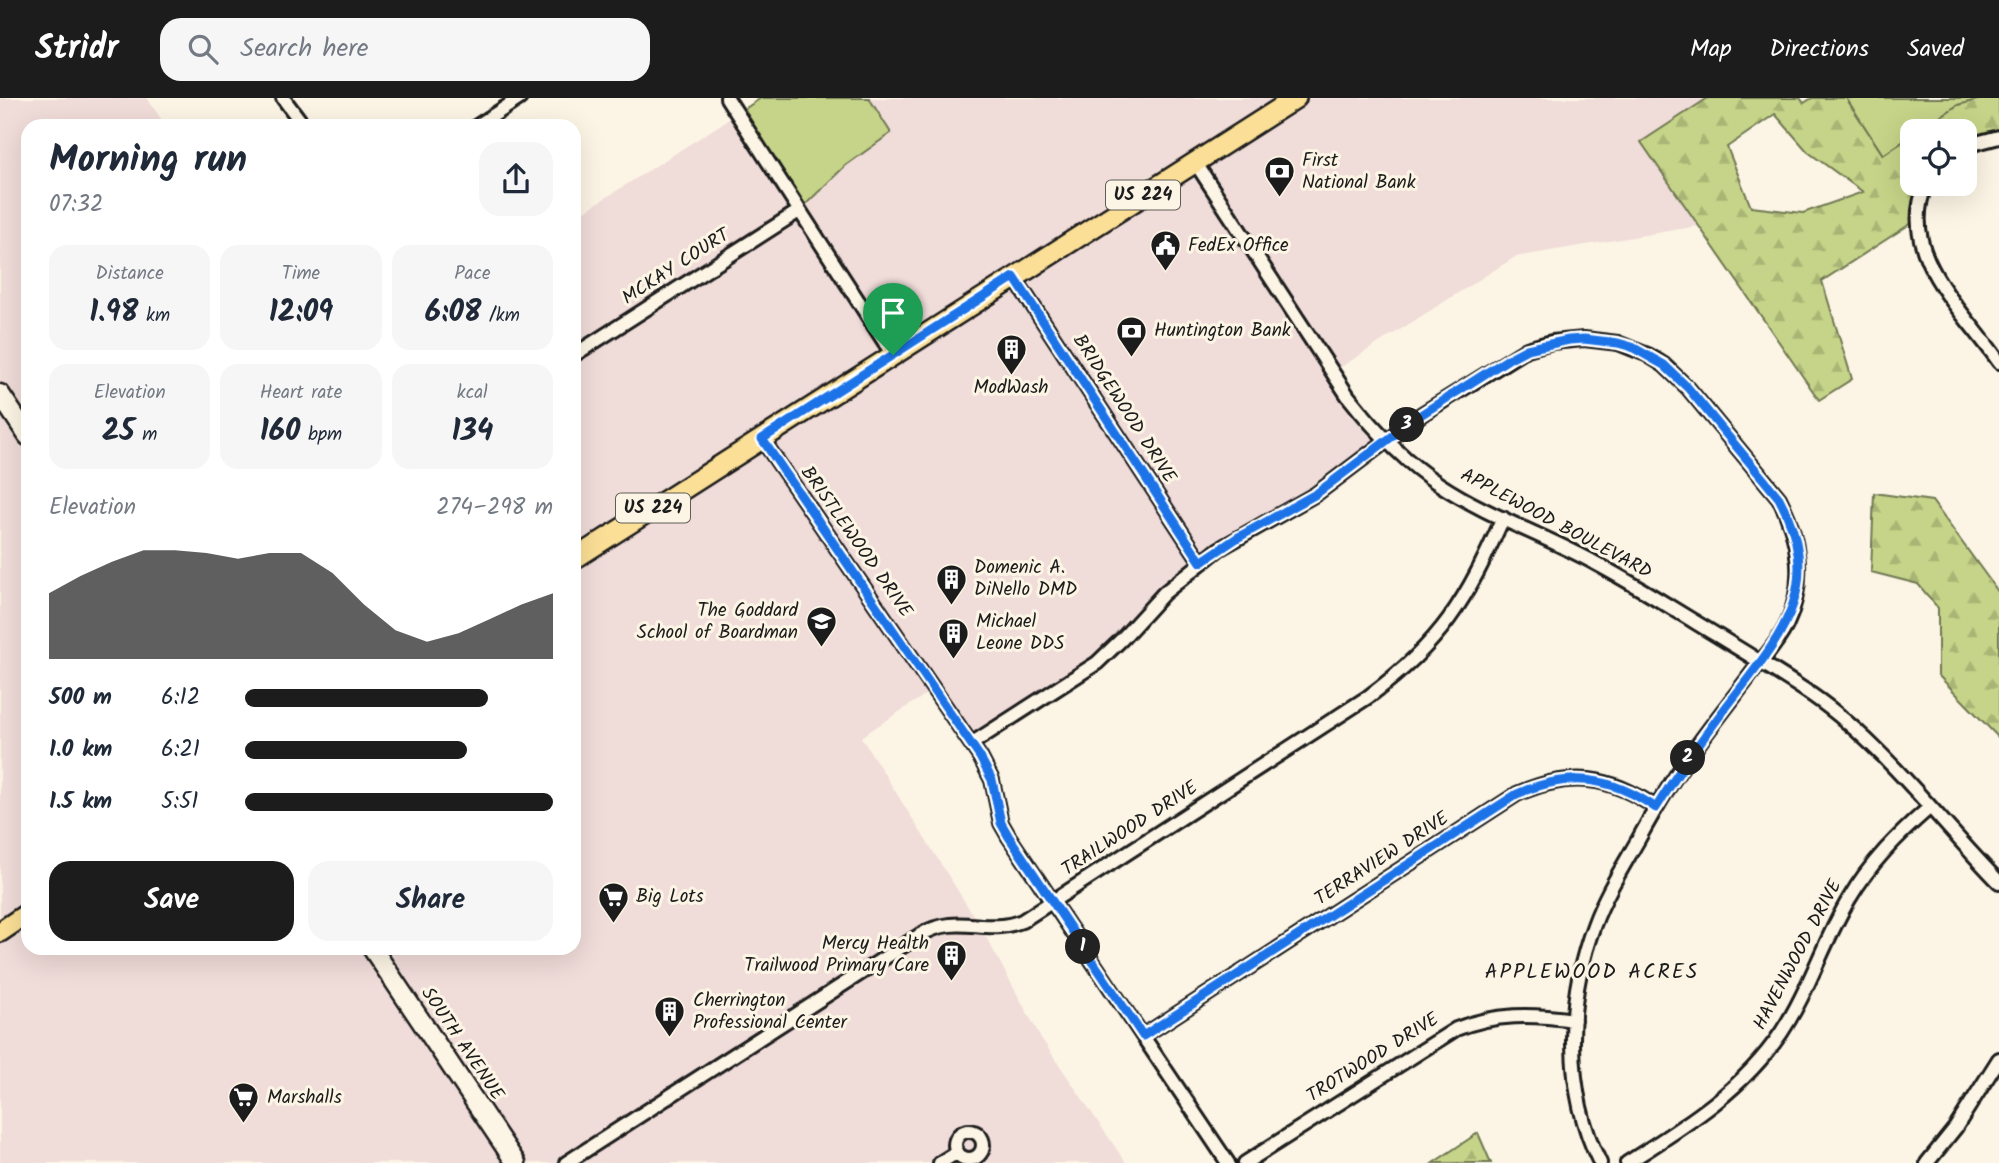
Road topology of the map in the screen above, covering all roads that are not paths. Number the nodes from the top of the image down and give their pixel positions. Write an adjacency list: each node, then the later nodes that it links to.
1 (283, 98): 5 (street)
2 (520, 98): 6 (street)
3 (727, 98): 11 (street)
4 (1296, 98): 9 (main road, US 224)
5 (299, 119)
6 (488, 119)
7 (1999, 137): 8 (street)
8 (1977, 143)
9 (1195, 162): 12 (main road, US 224); 19 (street, APPLEWOOD BOULEVARD)
10 (1922, 196): 15 (street)
11 (799, 211): 13 (street, MCKAY COURT); 14 (street)
12 (1014, 277): 14 (main road, US 224); 22 (street, BRIDGEWOOD DRIVE)
13 (581, 351)
14 (893, 355): 18 (main road, US 224)
15 (1999, 362)
16 (0, 394): 17 (main road)
17 (21, 426)
18 (762, 439): 21 (main road, US 224); 24 (street, BRISTLEWOOD DRIVE)
19 (1387, 441): 20 (street, APPLEWOOD BOULEVARD); 22 (street); 23 (street)
20 (1503, 518): 23 (street, APPLEWOOD BOULEVARD); 28 (street, TRAILWOOD DRIVE)
21 (581, 555)
22 (1201, 562): 24 (street)
23 (1760, 662): 25 (street); 26 (street, APPLEWOOD BOULEVARD)
24 (971, 744): 28 (street, BRISTLEWOOD DRIVE)
25 (1656, 808): 32 (street); 33 (street, TERRAVIEW DRIVE)
26 (1929, 808): 27 (street, APPLEWOOD BOULEVARD); 42 (street, HAVENWOOD DRIVE)
27 (1999, 882)
28 (1052, 902): 33 (street, BRISTLEWOOD DRIVE); 37 (street, TRAILWOOD DRIVE)
29 (21, 918): 30 (main road)
30 (0, 932)
31 (377, 955): 36 (main road, SOUTH AVENUE)
32 (1574, 1020): 40 (street, TROTWOOD DRIVE); 41 (street)
33 (1143, 1036): 39 (street, BRISTLEWOOD DRIVE)
34 (1999, 1059): 43 (street)
35 (956, 1153): 38 (street)
36 (516, 1163)
37 (566, 1163)
38 (940, 1163)
39 (1228, 1163)
40 (1245, 1163)
41 (1600, 1163)
42 (1627, 1163)
43 (1927, 1163)

